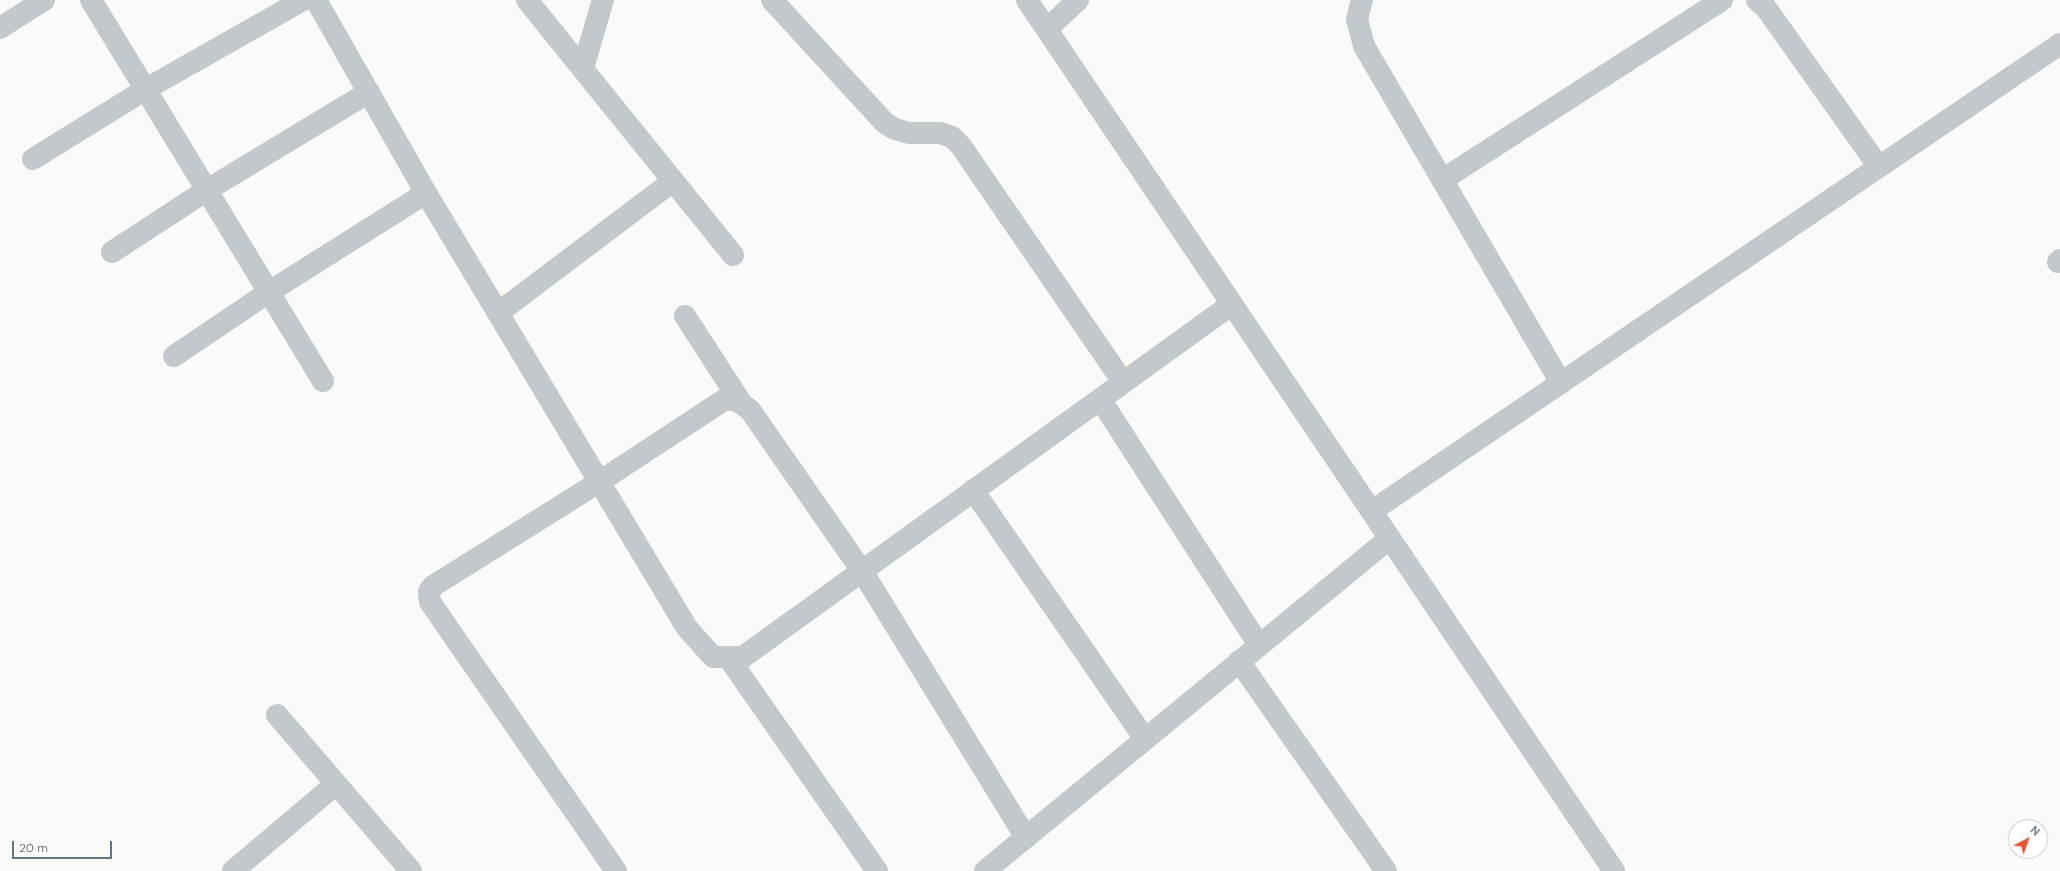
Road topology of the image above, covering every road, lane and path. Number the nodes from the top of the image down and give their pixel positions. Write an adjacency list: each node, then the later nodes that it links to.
1 (44, 0): 13 (street)
2 (91, 0): 17 (street)
3 (303, 0): 17 (street)
4 (316, 0): 18 (street)
5 (527, 0): 16 (street)
6 (603, 0): 16 (street)
7 (772, 0): 33 (street)
8 (1027, 0): 14 (street)
9 (1078, 0): 14 (street)
10 (1362, 0): 21 (street)
11 (1722, 0): 21 (street)
12 (1757, 0): 20 (street)
13 (0, 28)
14 (1047, 29): 28 (street)
15 (2060, 44): 20 (street)
16 (583, 68): 22 (street)
17 (146, 89): 19 (street); 23 (street)
18 (369, 92): 23 (street); 24 (street)
19 (33, 159)
20 (1879, 167): 34 (street)
21 (1442, 180): 34 (street)
22 (673, 181): 26 (street); 29 (street)
23 (207, 190): 25 (street); 27 (street)
24 (426, 193): 27 (street); 29 (street)
25 (112, 252)
26 (734, 255)
27 (269, 292): 31 (street); 32 (street)
28 (1232, 304): 33 (street); 39 (street)
29 (498, 312): 37 (street)
30 (685, 316): 36 (street)
31 (174, 356)
32 (323, 381)
33 (1123, 382): 35 (street)
34 (1561, 383): 39 (street)
35 (1100, 399): 38 (street); 42 (street)
36 (742, 404): 37 (street); 41 (street)
37 (600, 482): 43 (street); 52 (street)
38 (974, 490): 41 (street); 46 (street)
39 (1372, 511): 40 (street)
40 (1390, 538): 42 (street); 55 (street)
41 (862, 571): 43 (street); 48 (street)
42 (1259, 645): 44 (street)
43 (728, 657): 53 (street)
44 (1239, 661): 46 (street); 54 (street)
45 (277, 715): 47 (street)
46 (1145, 739): 48 (street)
47 (336, 784): 50 (street); 51 (street)
48 (1025, 836): 49 (street)
49 (995, 868)
50 (233, 871)
51 (411, 871)
52 (616, 871)
53 (877, 871)
54 (1386, 871)
55 (1614, 871)

